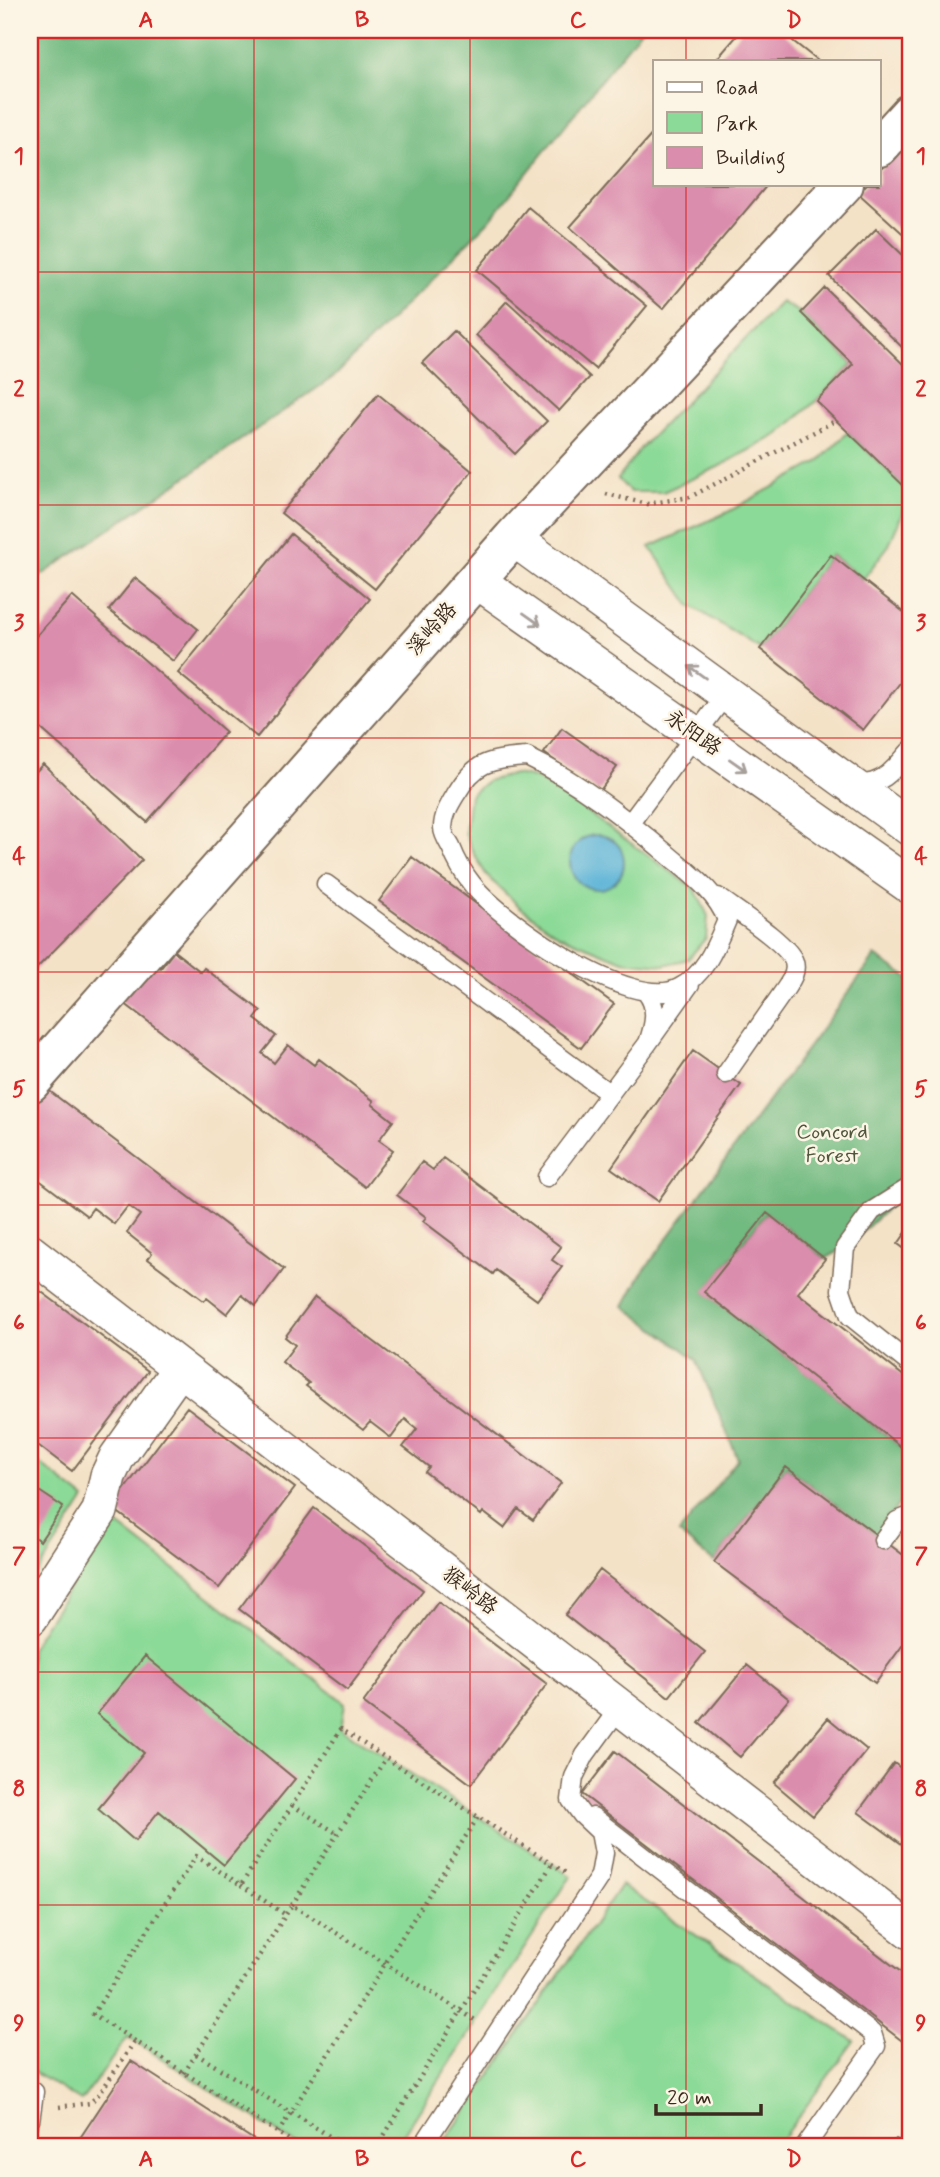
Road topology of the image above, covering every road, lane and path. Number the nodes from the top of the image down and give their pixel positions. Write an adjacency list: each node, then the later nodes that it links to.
1 (910, 113): 2 (street)
2 (880, 146)
3 (842, 186): 5 (street, 溪岭路)
4 (837, 421): 5 (path)
5 (575, 473): 6 (street, 溪岭路)
6 (513, 538): 7 (street, 溪岭路); 8 (street, one-way to 6)
7 (476, 580): 9 (street, 永阳路, one-way to 9); 23 (street, 溪岭路)
8 (726, 694): 9 (lane); 11 (street)
9 (695, 734): 12 (lane); 15 (street, 永阳路, one-way to 15)
10 (910, 751): 11 (lane)
11 (849, 783): 13 (street)
12 (630, 823): 16 (lane); 20 (lane)
13 (910, 828)
14 (326, 884): 24 (lane)
15 (910, 886)
16 (706, 888): 17 (lane); 18 (lane)
17 (764, 931): 18 (lane); 22 (lane)
18 (719, 940): 19 (lane)
19 (694, 978): 20 (lane); 21 (lane)
20 (646, 992): 21 (lane)
21 (648, 1043): 24 (lane)
22 (726, 1074)
23 (30, 1083)
24 (610, 1094): 25 (lane)
25 (547, 1177)
26 (910, 1187): 28 (lane)
27 (30, 1252): 29 (street, 猴岭路)
28 (910, 1364)
29 (180, 1368): 32 (street); 33 (street, 猴岭路)
30 (910, 1516): 31 (lane)
31 (883, 1540)
32 (30, 1618)
33 (620, 1707): 35 (lane); 44 (street, 猴岭路)
34 (386, 1758): 36 (path); 37 (path); 38 (path)
35 (571, 1800): 41 (lane); 59 (lane)
36 (292, 1805): 38 (path); 40 (path)
37 (478, 1817): 39 (path); 45 (path)
38 (338, 1834): 42 (path)
39 (552, 1864): 41 (path); 46 (path)
40 (241, 1885): 43 (path); 48 (path)
41 (593, 1888): 47 (lane)
42 (292, 1905): 43 (path); 45 (path)
43 (286, 1914): 49 (path)
44 (910, 1931)
45 (385, 1963): 46 (path); 52 (path)
46 (461, 2011): 47 (path); 57 (path)
47 (497, 2034): 58 (lane)
48 (135, 2041): 50 (path); 53 (path)
49 (196, 2054): 50 (path); 52 (path)
50 (184, 2073): 54 (path)
51 (30, 2090): 53 (lane)
52 (291, 2113): 54 (path); 56 (path)
53 (31, 2119)
54 (278, 2133): 55 (path)
55 (300, 2147)
56 (347, 2147)
57 (377, 2147)
58 (422, 2147)
59 (805, 2147)

